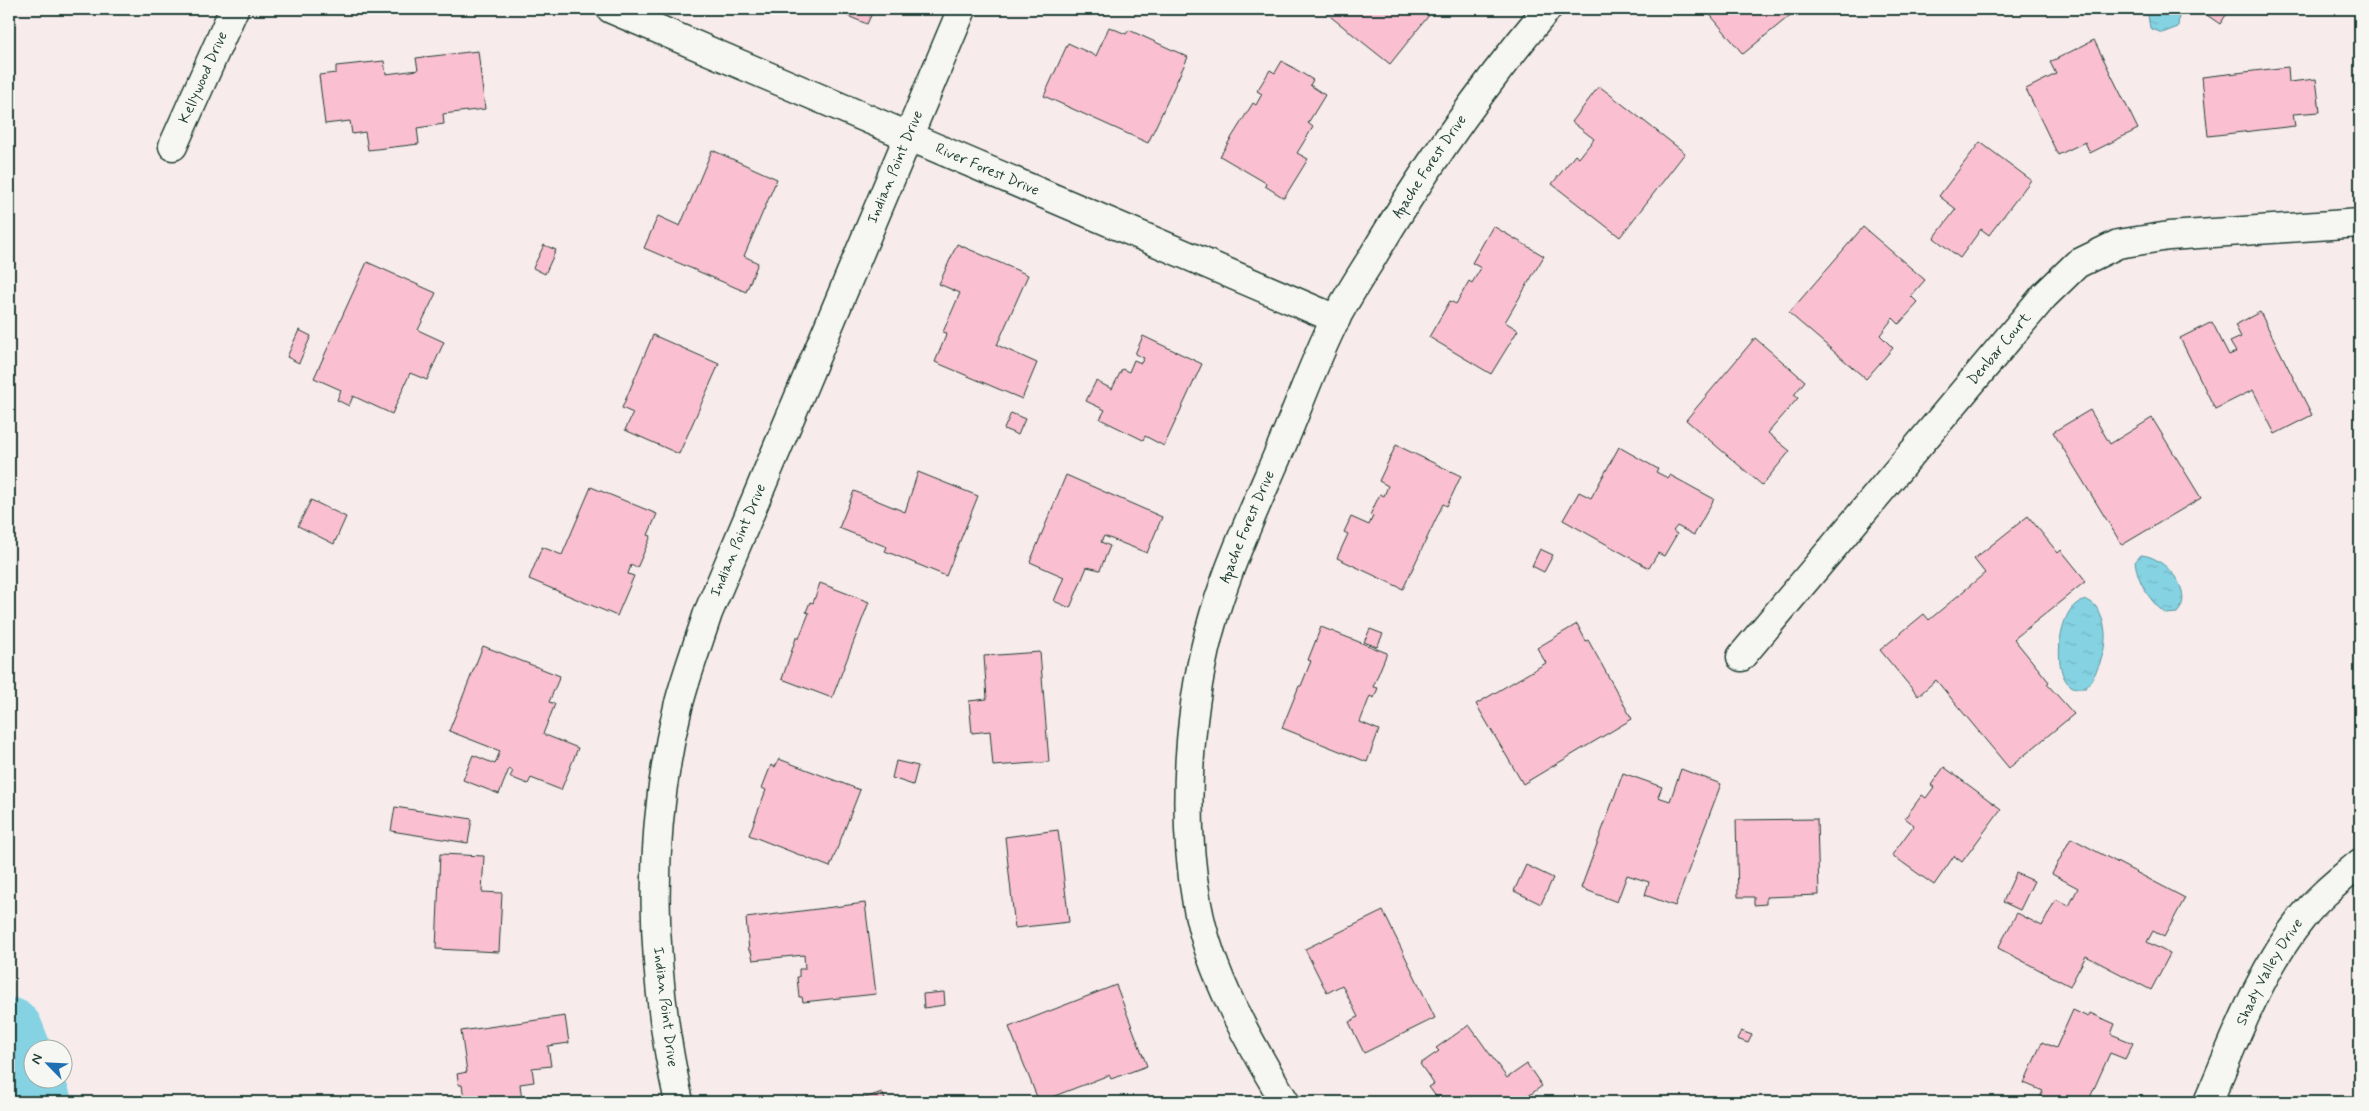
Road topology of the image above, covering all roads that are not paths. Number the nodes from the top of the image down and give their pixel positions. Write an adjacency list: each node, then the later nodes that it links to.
1 (234, 9): 6 (street, Kellywood Drive)
2 (612, 9): 5 (street, River Forest Drive)
3 (962, 9): 5 (street, Indian Point Drive)
4 (1548, 9): 8 (street, Apache Forest Drive)
5 (908, 135): 8 (street, River Forest Drive); 11 (street, Indian Point Drive)
6 (172, 146)
7 (2360, 223): 9 (street, Denbar Court)
8 (1336, 319): 12 (street, Apache Forest Drive)
9 (1741, 658)
10 (2360, 863): 13 (street, Shady Valley Drive)
11 (679, 1102)
12 (1285, 1102)
13 (2208, 1102)

